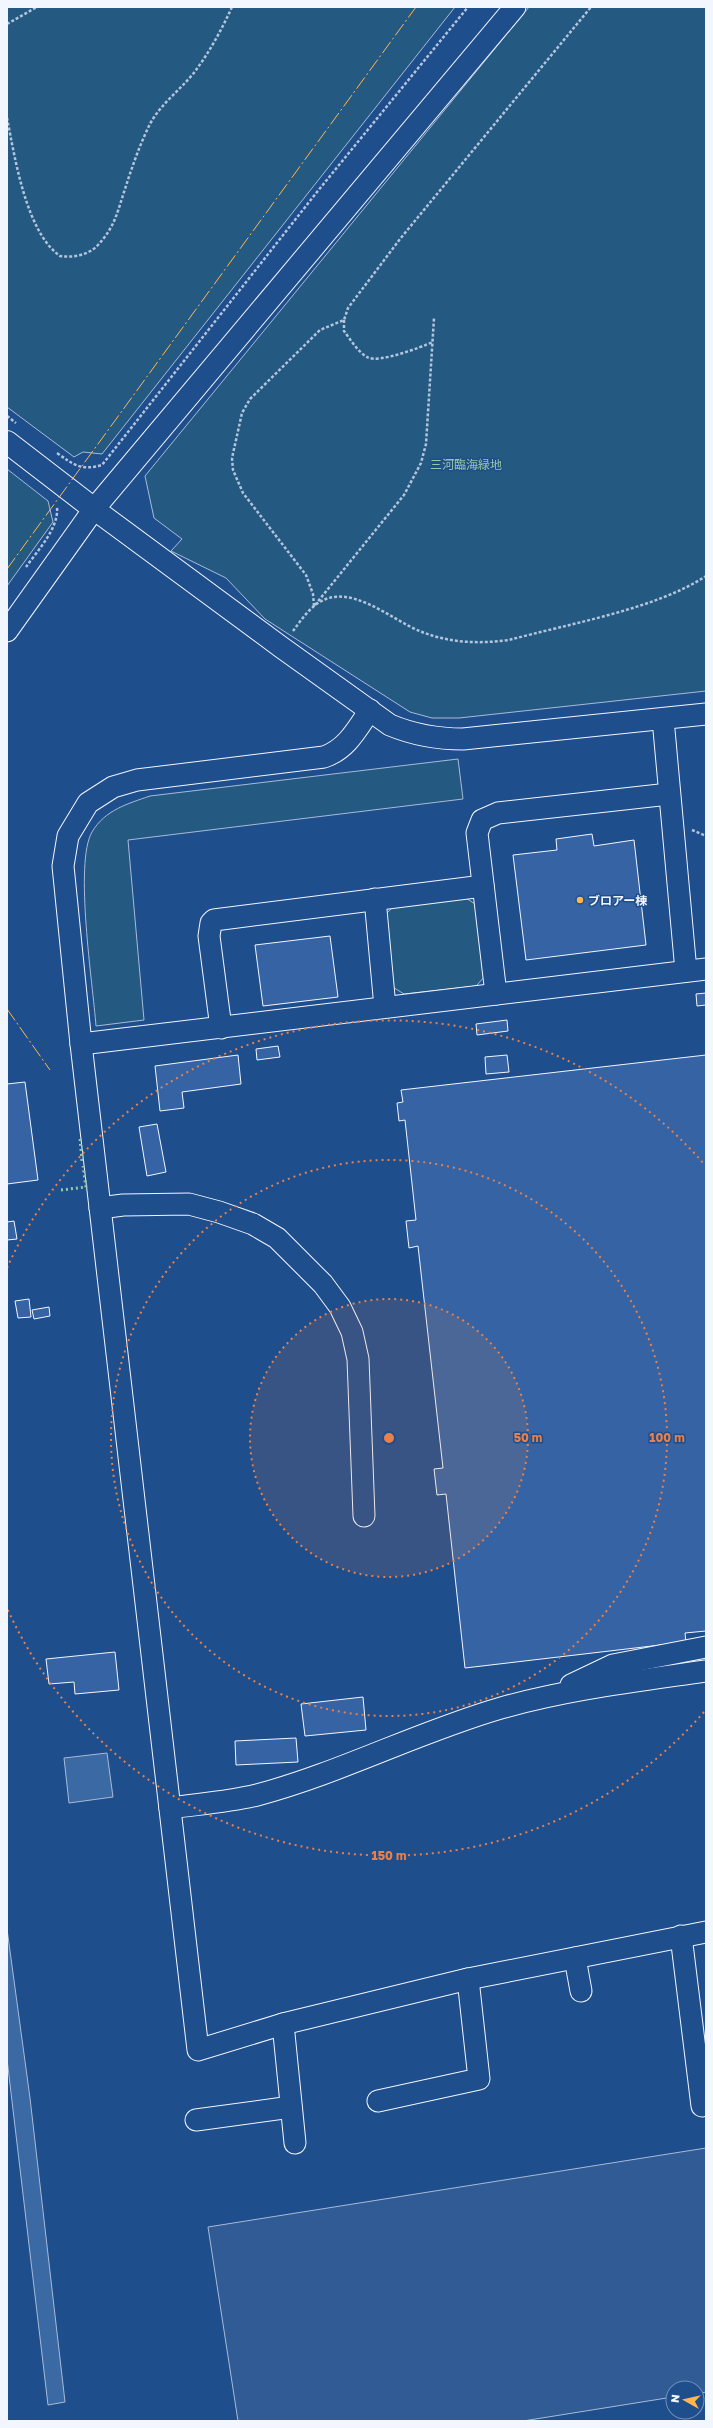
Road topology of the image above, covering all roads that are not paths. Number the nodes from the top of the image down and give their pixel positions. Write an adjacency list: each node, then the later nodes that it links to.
1 (515, 7): 3 (street)
2 (13, 433): 3 (main road)
3 (94, 509): 4 (street); 5 (street)
4 (7, 630)
5 (370, 710): 7 (street); 15 (street)
6 (706, 714): 7 (street)
7 (663, 719): 8 (street)
8 (669, 794): 9 (street); 11 (street)
9 (483, 886): 10 (street); 12 (street)
10 (375, 899): 13 (street); 14 (street)
11 (696, 970): 12 (street)
12 (496, 994): 13 (street)
13 (385, 1007): 14 (street)
14 (220, 1028): 15 (street)
15 (81, 1044): 16 (street)
16 (100, 1208): 17 (street); 21 (street)
17 (364, 1516)
18 (706, 1647): 20 (street)
19 (706, 1671): 20 (street)
20 (555, 1694): 21 (street)
21 (170, 1808): 27 (street)
22 (706, 1932): 23 (street)
23 (681, 1936): 24 (street); 29 (street)
24 (575, 1958): 25 (street); 26 (street)
25 (468, 1979): 27 (street); 28 (street)
26 (581, 1991)
27 (283, 2024): 30 (street)
28 (378, 2101)
29 (702, 2106)
30 (291, 2107): 31 (street); 32 (street)
31 (196, 2120)
32 (295, 2143)

